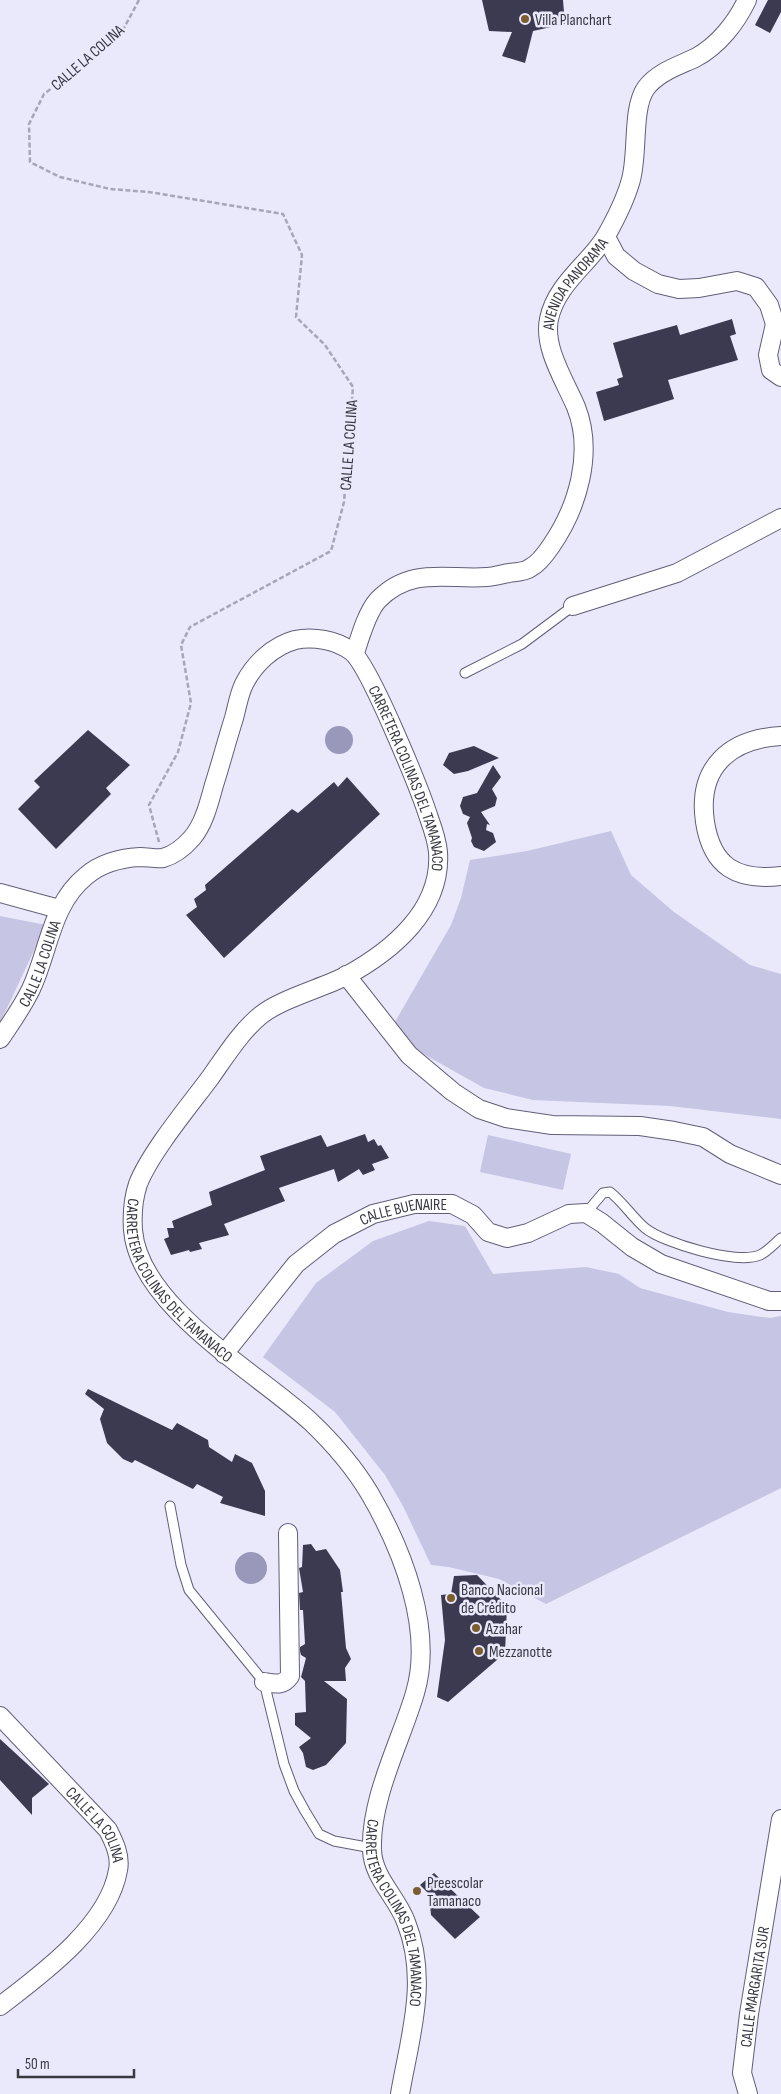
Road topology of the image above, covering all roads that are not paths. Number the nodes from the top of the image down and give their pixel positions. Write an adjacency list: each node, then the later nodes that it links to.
1 (747, 0): 2 (street, AVENIDA PANORAMA)
2 (606, 237): 3 (street); 6 (street, AVENIDA PANORAMA)
3 (781, 377)
4 (781, 518): 5 (street)
5 (574, 606): 7 (lane)
6 (355, 653): 11 (street); 12 (street, CARRETERA COLINAS DEL TAMANACO)
7 (465, 673)
8 (781, 736): 9 (street)
9 (781, 876)
10 (0, 893): 11 (street)
11 (59, 909): 13 (street, CALLE LA COLINA)
12 (346, 975): 14 (street); 18 (street, CARRETERA COLINAS DEL TAMANACO)
13 (0, 1038)
14 (781, 1175)
15 (586, 1213): 16 (lane); 17 (street); 18 (street, CALLE BUENAIRE)
16 (781, 1238)
17 (781, 1301)
18 (224, 1354): 24 (street, CARRETERA COLINAS DEL TAMANACO)
19 (170, 1506): 21 (lane)
20 (288, 1533): 21 (street)
21 (264, 1682): 24 (lane)
22 (0, 1716): 25 (street, CALLE LA COLINA)
23 (781, 1819): 27 (street, CALLE MARGARITA SUR)
24 (372, 1848): 26 (street, CARRETERA COLINAS DEL TAMANACO)
25 (0, 2006)
26 (400, 2094)
27 (748, 2094)

